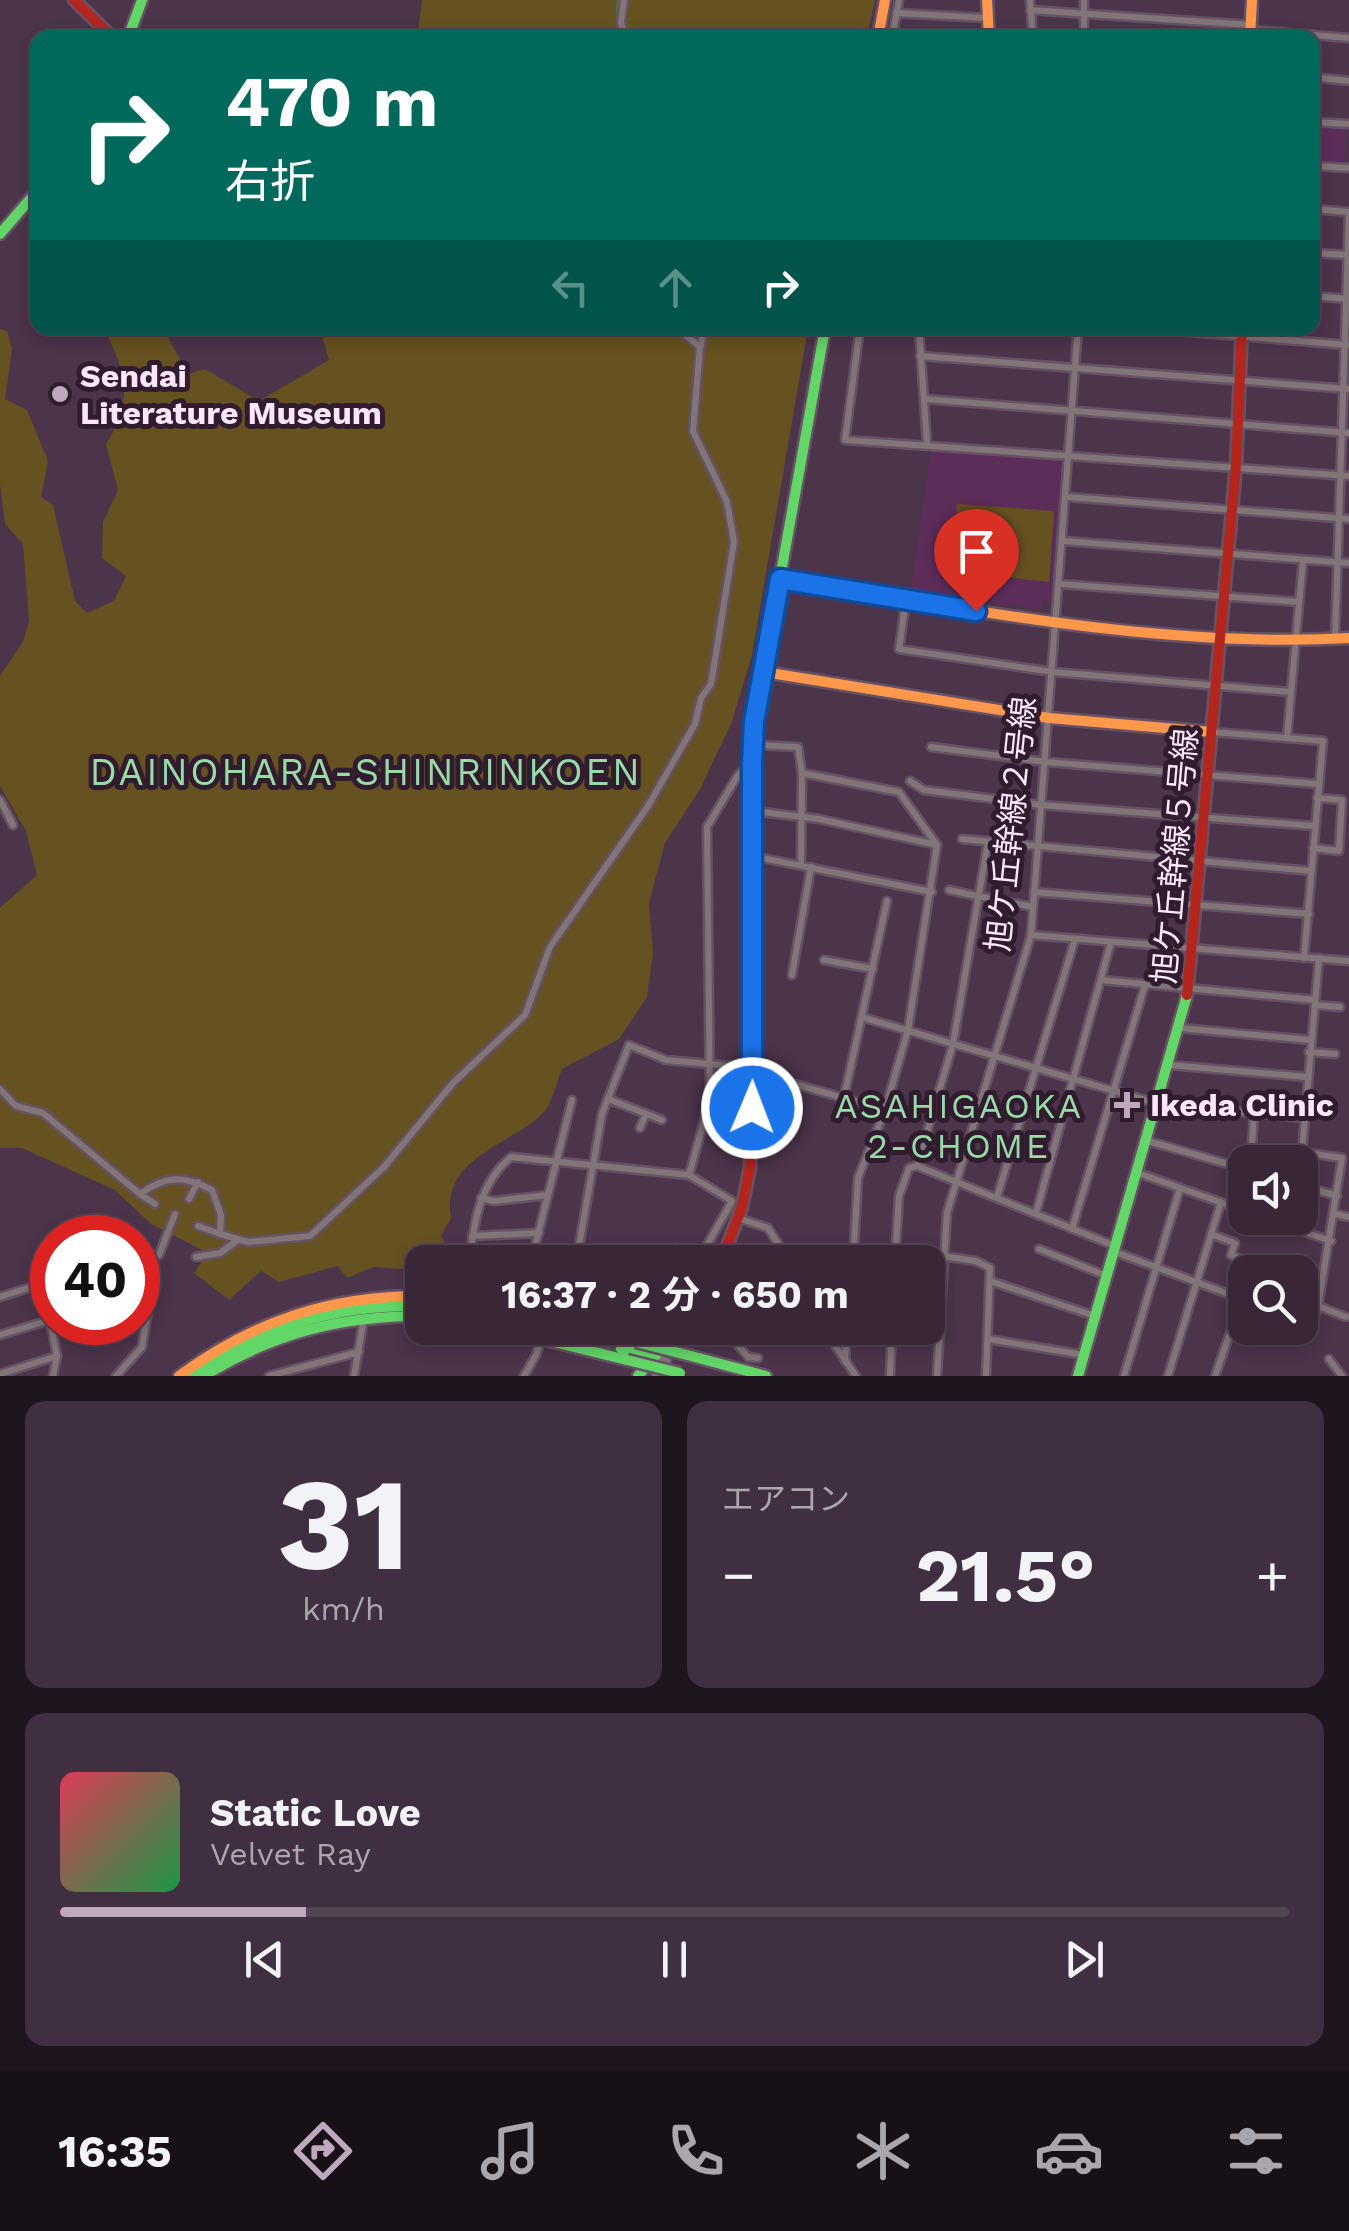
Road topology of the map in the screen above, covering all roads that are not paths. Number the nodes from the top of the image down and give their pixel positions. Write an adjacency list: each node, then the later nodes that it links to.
1 (74, 0): 14 (street)
2 (142, 0): 15 (street)
3 (624, 0): 16 (street)
4 (885, 0): 17 (street)
5 (898, 0): 11 (street)
6 (987, 0): 13 (street)
7 (1030, 0): 10 (street)
8 (1084, 0): 12 (street)
9 (1252, 0): 23 (street)
10 (1030, 10): 12 (street); 20 (street)
11 (896, 13): 13 (street); 18 (street)
12 (1084, 14): 21 (street); 22 (street)
13 (988, 18): 19 (street)
14 (105, 30)
15 (131, 30)
16 (624, 30)
17 (879, 30)
18 (893, 30)
19 (989, 30)
20 (1032, 30)
21 (1084, 30)
22 (1241, 30)
23 (1251, 30)
24 (1320, 36): 25 (street)
25 (1349, 38)
26 (1320, 78): 27 (street)
27 (1349, 80)
28 (1320, 122): 29 (street)
29 (1349, 124)
30 (1320, 166): 31 (street)
31 (1349, 168)
32 (30, 199): 35 (street)
33 (1320, 211): 34 (street)
34 (1349, 214): 37 (street)
35 (0, 234)
36 (1320, 253): 37 (street)
37 (1348, 255): 39 (street)
38 (1320, 297): 39 (street)
39 (1348, 299): 48 (street)
40 (685, 335): 49 (street)
41 (702, 335): 49 (street)
42 (824, 335): 71 (street)
43 (859, 335): 58 (street)
44 (919, 335): 50 (street)
45 (1078, 335): 51 (street, 旭ケ丘幹線２号線)
46 (1242, 335): 52 (street, 旭ケ丘幹線５号線)
47 (1266, 335): 48 (street)
48 (1348, 345): 53 (street)
49 (700, 347): 196 (street)
50 (920, 356): 51 (street); 54 (street)
51 (1076, 368): 52 (street); 55 (street, 旭ケ丘幹線２号線)
52 (1241, 381): 53 (street); 56 (street, 旭ケ丘幹線５号線)
53 (1347, 389): 57 (street)
54 (924, 399): 55 (street); 58 (street)
55 (1075, 411): 56 (street); 59 (street, 旭ケ丘幹線２号線)
56 (1239, 424): 57 (street); 60 (street, 旭ケ丘幹線５号線)
57 (1346, 432): 61 (street)
58 (927, 444): 59 (street)
59 (1072, 456): 60 (street); 63 (street, 旭ケ丘幹線２号線)
60 (1236, 466): 61 (street); 64 (street, 旭ケ丘幹線５号線)
61 (1339, 475): 62 (street); 65 (street)
62 (1349, 476)
63 (1068, 497): 64 (street); 67 (street, 旭ケ丘幹線２号線)
64 (1231, 510): 65 (street); 68 (street, 旭ケ丘幹線５号線)
65 (1339, 519): 66 (street); 70 (street)
66 (1349, 520)
67 (1064, 541): 68 (street); 72 (street, 旭ケ丘幹線２号線)
68 (1227, 554): 69 (street); 73 (street, 旭ケ丘幹線５号線)
69 (1303, 560): 70 (street); 75 (street)
70 (1345, 563): 79 (street)
71 (780, 579): 74 (street); 81 (street)
72 (1060, 584): 73 (street); 76 (street, 旭ケ丘幹線２号線)
73 (1224, 597): 75 (street); 77 (street, 旭ケ丘幹線５号線)
74 (906, 600): 76 (street); 82 (street)
75 (1299, 602): 80 (street)
76 (1056, 623): 77 (street); 82 (street, 旭ケ丘幹線２号線)
77 (1221, 636): 80 (street); 83 (street, 旭ケ丘幹線５号線)
78 (1349, 638): 79 (street)
79 (1335, 639): 80 (street)
80 (1297, 641): 84 (street)
81 (764, 672): 85 (street); 88 (street)
82 (1053, 672): 83 (street); 85 (street, 旭ケ丘幹線２号線)
83 (1216, 686): 84 (street); 86 (street, 旭ケ丘幹線５号線)
84 (1291, 692): 87 (street)
85 (1049, 718): 86 (street); 90 (street, 旭ケ丘幹線２号線)
86 (1212, 732): 87 (street); 93 (street, 旭ケ丘幹線５号線)
87 (1287, 738): 95 (street)
88 (753, 745): 91 (street); 92 (street)
89 (930, 747): 90 (street)
90 (1046, 762): 93 (street); 98 (street, 旭ケ丘幹線２号線)
91 (752, 763): 99 (street); 146 (street)
92 (802, 773): 100 (street); 106 (street)
93 (1208, 776): 95 (street); 101 (street, 旭ケ丘幹線５号線)
94 (910, 781): 98 (street)
95 (1318, 784): 96 (street)
96 (1317, 798): 103 (street); 107 (street)
97 (0, 800): 102 (street)
98 (1042, 806): 101 (street); 108 (street, 旭ケ丘幹線２号線)
99 (751, 811): 100 (street); 109 (street)
100 (802, 817): 106 (street); 111 (street)
101 (1205, 819): 103 (street); 110 (street, 旭ケ丘幹線５号線)
102 (14, 825)
103 (1315, 826): 107 (street)
104 (962, 839): 105 (street)
105 (988, 842): 108 (street); 117 (street)
106 (938, 845): 115 (street)
107 (1313, 848): 113 (street)
108 (1039, 849): 110 (street); 116 (street, 旭ケ丘幹線２号線)
109 (752, 856): 111 (street); 148 (street)
110 (1201, 862): 113 (street); 119 (street, 旭ケ丘幹線５号線)
111 (802, 865): 112 (street)
112 (811, 867): 115 (street); 131 (street)
113 (1311, 871): 121 (street)
114 (949, 890): 117 (street)
115 (932, 892): 139 (street)
116 (1034, 892): 119 (street); 120 (street, 旭ケ丘幹線２号線)
117 (980, 897): 120 (street); 141 (street)
118 (887, 901): 130 (street)
119 (1198, 906): 121 (street); 125 (street, 旭ケ丘幹線５号線)
120 (1032, 907): 122 (street, 旭ケ丘幹線２号線)
121 (1308, 914): 126 (street)
122 (1031, 935): 123 (street); 144 (street, 旭ケ丘幹線２号線)
123 (1075, 939): 124 (street); 147 (street)
124 (1111, 942): 125 (street); 132 (street)
125 (1194, 950): 126 (street); 134 (street, 旭ケ丘幹線５号線)
126 (1304, 958): 127 (street)
127 (1318, 958): 129 (street); 135 (street)
128 (824, 960): 130 (street)
129 (1348, 961)
130 (873, 969): 137 (street)
131 (792, 975)
132 (1101, 980): 133 (street); 150 (street)
133 (1145, 985): 134 (street); 152 (street)
134 (1189, 989): 135 (street); 138 (street, 旭ケ丘幹線５号線)
135 (1315, 1002): 136 (street); 140 (street)
136 (1340, 1007)
137 (864, 1018): 139 (street); 153 (street)
138 (1180, 1028): 140 (street); 145 (street, 旭ケ丘幹線５号線)
139 (908, 1030): 141 (street); 157 (street)
140 (1310, 1040): 142 (street)
141 (953, 1044): 144 (street); 167 (street)
142 (1310, 1052): 143 (street); 149 (street)
143 (1334, 1054)
144 (996, 1056): 147 (street); 172 (street, 旭ケ丘幹線２号線)
145 (1169, 1064): 149 (street); 156 (street, 旭ケ丘幹線５号線)
146 (710, 1066): 148 (street); 155 (street); 170 (street)
147 (1036, 1067): 150 (street); 179 (street)
148 (753, 1070): 153 (street); 188 (street)
149 (1307, 1077): 160 (street)
150 (1075, 1079): 152 (street); 184 (street)
151 (0, 1089): 175 (street)
152 (1115, 1090): 156 (street); 190 (street)
153 (844, 1097): 157 (street)
154 (572, 1100): 165 (street)
155 (608, 1100): 159 (street); 168 (street)
156 (1159, 1104): 158 (street); 163 (street, 旭ケ丘幹線５号線)
157 (885, 1110): 204 (street)
158 (1254, 1113): 160 (street); 164 (street)
159 (646, 1114): 161 (street); 162 (street)
160 (1304, 1118): 177 (street)
161 (662, 1120)
162 (640, 1128)
163 (1148, 1141): 166 (street); 169 (street, 旭ケ丘幹線５号線)
164 (1252, 1145)
165 (556, 1160): 168 (street); 176 (street); 178 (street)
166 (1228, 1164)
167 (917, 1166): 172 (street); 205 (street)
168 (593, 1167): 170 (street); 200 (street)
169 (1138, 1174): 173 (street); 208 (street, 旭ケ丘幹線５号線)
170 (689, 1176): 201 (street)
171 (198, 1182): 175 (street); 180 (street); 192 (street)
172 (958, 1183): 179 (street); 206 (street, 旭ケ丘幹線２号線)
173 (1180, 1188): 181 (street); 213 (street)
174 (1318, 1190): 177 (street)
175 (140, 1194): 182 (street)
176 (548, 1196): 178 (street); 191 (street)
177 (1337, 1196): 186 (street)
178 (480, 1198): 195 (street)
179 (997, 1198): 184 (street)
180 (189, 1199)
181 (1220, 1202): 183 (street); 193 (street)
182 (155, 1204)
183 (1228, 1205)
184 (1036, 1213): 190 (street)
185 (176, 1214): 210 (street)
186 (1335, 1214): 187 (street); 197 (street)
187 (1349, 1217)
188 (738, 1218): 202 (street); 203 (street)
189 (198, 1226): 192 (street)
190 (1072, 1229): 208 (street)
191 (539, 1233): 195 (street); 199 (street)
192 (220, 1234): 196 (street)
193 (1211, 1234): 209 (street); 215 (street)
194 (1311, 1235): 197 (street)
195 (472, 1236): 198 (street)
196 (239, 1239): 212 (street)
197 (1331, 1242): 221 (street)
198 (471, 1245)
199 (536, 1245)
200 (579, 1245)
201 (708, 1245)
202 (726, 1245)
203 (780, 1245)
204 (854, 1245)
205 (896, 1245)
206 (943, 1245)
207 (1039, 1249): 214 (street)
208 (1115, 1249): 213 (street); 214 (street, 旭ケ丘幹線５号線)
209 (1231, 1255)
210 (160, 1256)
211 (945, 1257): 216 (street)
212 (196, 1258)
213 (1156, 1265): 215 (street); 271 (street)
214 (1107, 1276): 224 (street, 旭ケ丘幹線５号線)
215 (1197, 1280): 218 (street); 272 (street)
216 (990, 1281): 224 (street); 229 (street)
217 (30, 1287): 220 (street)
218 (1228, 1293)
219 (405, 1296): 257 (street)
220 (0, 1297)
221 (1318, 1306): 226 (street)
222 (405, 1307): 231 (street)
223 (405, 1316): 225 (street)
224 (1095, 1316): 247 (street, 旭ケ丘幹線５号線)
225 (364, 1317): 244 (street); 259 (street)
226 (1346, 1318)
227 (30, 1326): 228 (street)
228 (0, 1335)
229 (988, 1339): 247 (street); 269 (street)
230 (1228, 1340): 273 (street)
231 (247, 1342): 258 (street); 259 (street)
232 (56, 1345): 248 (street)
233 (142, 1345): 256 (street)
234 (539, 1345): 262 (street, bridge)
235 (566, 1345): 245 (street)
236 (600, 1345): 245 (street)
237 (648, 1345): 265 (street, bridge)
238 (664, 1345): 249 (street)
239 (738, 1345): 250 (street)
240 (834, 1345): 252 (street)
241 (847, 1345): 252 (street)
242 (891, 1345): 267 (street)
243 (939, 1345): 268 (street, 旭ケ丘幹線２号線)
244 (359, 1352): 260 (street); 261 (street)
245 (598, 1353): 246 (street)
246 (624, 1354): 249 (street); 254 (street, bridge)
247 (1084, 1354): 270 (street, 旭ケ丘幹線５号線)
248 (58, 1356): 253 (street); 255 (street)
249 (653, 1357): 263 (street); 264 (street)
250 (758, 1358)
251 (1330, 1359): 274 (street)
252 (846, 1364): 266 (street)
253 (0, 1374)
254 (686, 1374)
255 (53, 1376)
256 (116, 1376)
257 (180, 1376)
258 (190, 1376)
259 (202, 1376)
260 (269, 1376)
261 (354, 1376)
262 (524, 1376)
263 (638, 1376)
264 (655, 1376)
265 (766, 1376)
266 (856, 1376)
267 (890, 1376)
268 (938, 1376)
269 (986, 1376)
270 (1078, 1376)
271 (1124, 1376)
272 (1168, 1376)
273 (1215, 1376)
274 (1342, 1376)

